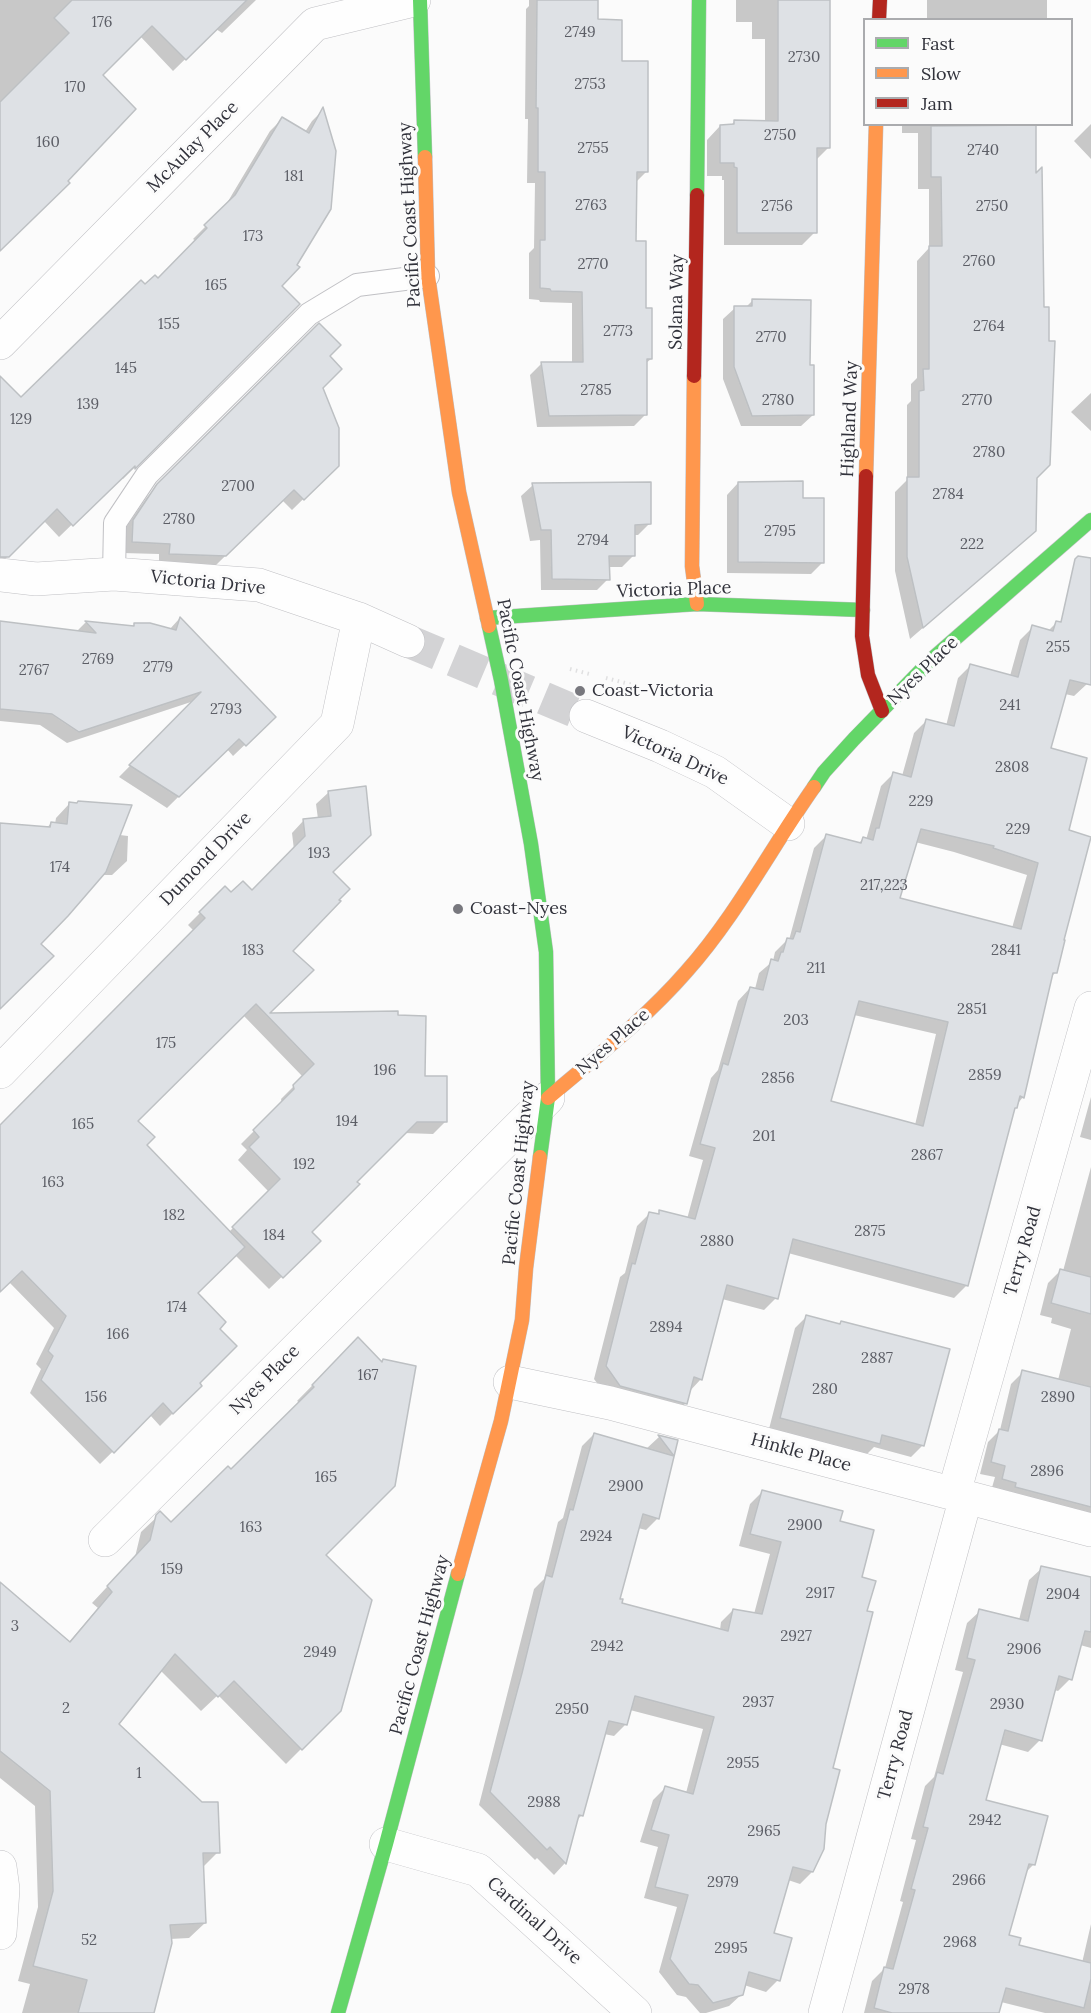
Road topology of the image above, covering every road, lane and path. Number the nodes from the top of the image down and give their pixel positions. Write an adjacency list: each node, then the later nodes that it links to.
1 (414, 0): 8 (street, McAulay Place)
2 (420, 0): 7 (main road, Pacific Coast Highway)
3 (699, 0): 12 (main road, Solana Way)
4 (880, 0): 5 (main road)
5 (879, 18)
6 (876, 126): 13 (main road, Highland Way)
7 (428, 276): 10 (lane); 14 (main road, Pacific Coast Highway)
8 (0, 343)
9 (1090, 524): 19 (main road, Nyes Place)
10 (114, 574): 11 (street, Victoria Drive); 15 (street, Victoria Drive)
11 (0, 575)
12 (697, 604): 13 (main road, Victoria Place); 14 (main road, Victoria Place)
13 (863, 610): 19 (main road, Highland Way)
14 (487, 618): 24 (main road, Pacific Coast Highway)
15 (359, 619): 16 (street, Victoria Drive); 23 (street, Dumond Drive)
16 (408, 641)
17 (570, 669): 18 (path)
18 (580, 671)
19 (882, 711): 21 (main road, Nyes Place)
20 (586, 716): 21 (street, Victoria Drive)
21 (788, 824): 24 (main road, Nyes Place)
22 (1091, 1008): 26 (street, Terry Road)
23 (0, 1072)
24 (548, 1098): 25 (main road, Pacific Coast Highway); 28 (street, Nyes Place)
25 (510, 1382): 26 (street, Hinkle Place); 29 (main road, Pacific Coast Highway)
26 (960, 1495): 27 (street, Hinkle Place); 34 (street, Terry Road)
27 (1091, 1530)
28 (105, 1540)
29 (386, 1844): 32 (main road, Pacific Coast Highway); 33 (street, Cardinal Drive)
30 (0, 1867): 31 (street)
31 (0, 1933)
32 (338, 2013)
33 (634, 2013)
34 (825, 2013)

